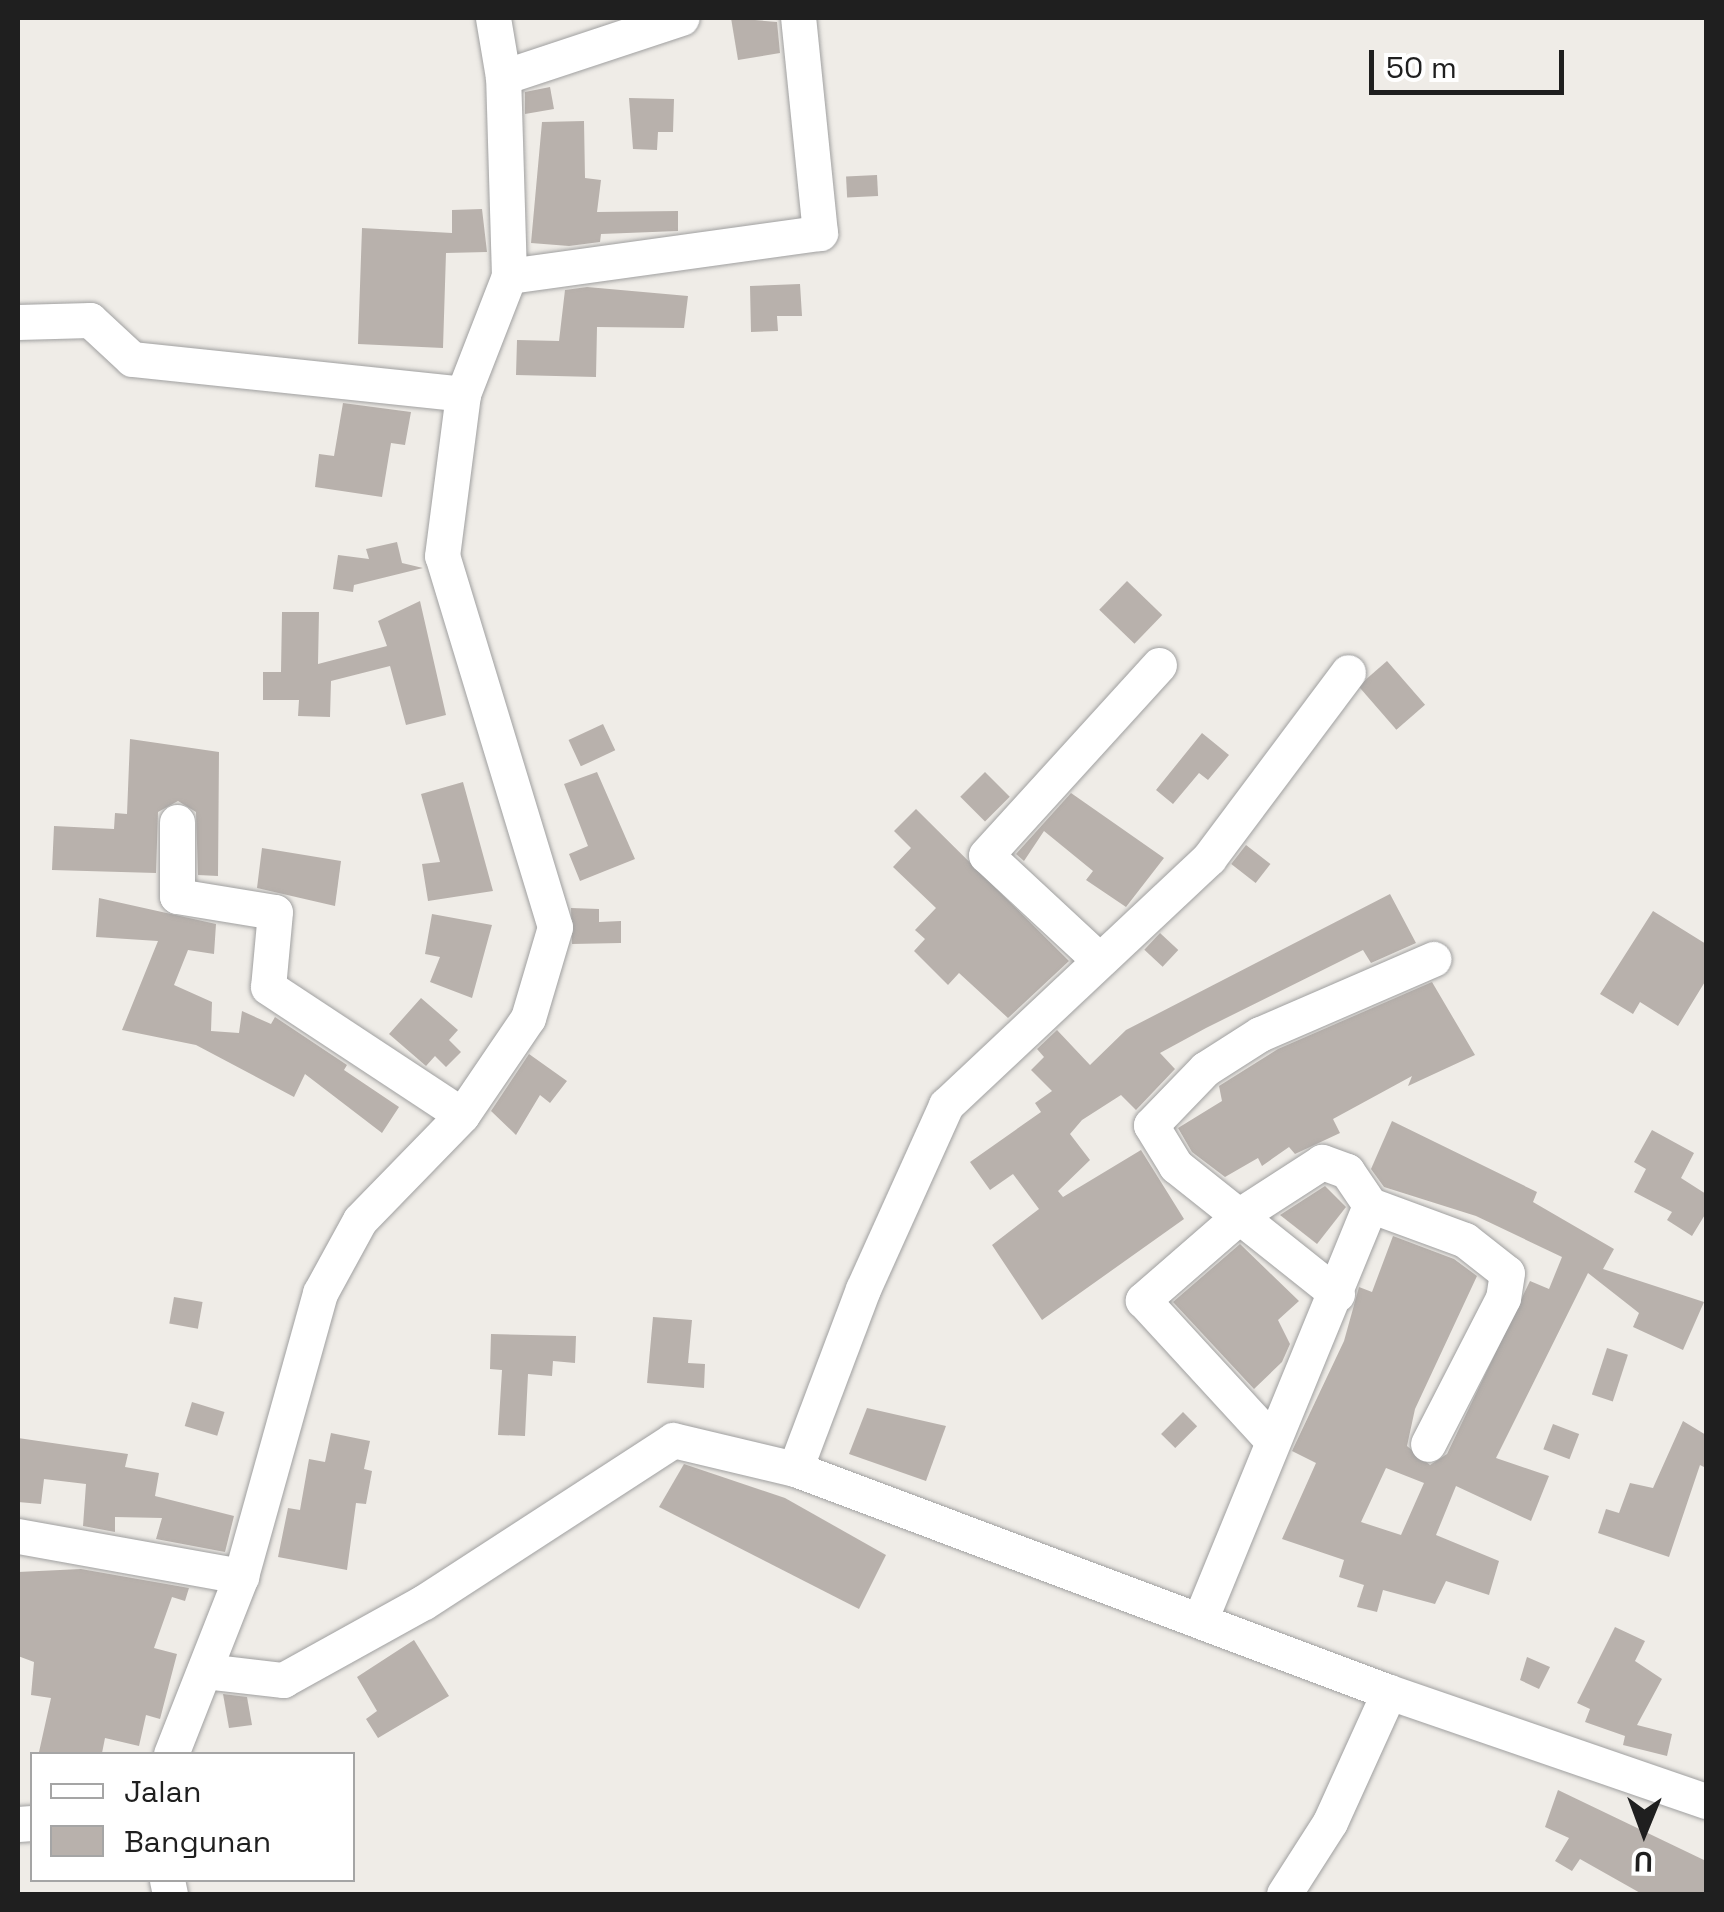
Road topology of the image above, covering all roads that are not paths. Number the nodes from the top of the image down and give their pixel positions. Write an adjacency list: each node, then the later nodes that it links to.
1 (493, 18): 4 (street)
2 (682, 18): 4 (street)
3 (798, 18): 5 (street)
4 (503, 77): 5 (street)
5 (509, 276): 7 (street)
6 (18, 322): 7 (street)
7 (463, 394): 13 (street)
8 (1158, 666): 11 (street)
9 (1348, 672): 11 (street)
10 (176, 822): 13 (street)
11 (1097, 958): 19 (street)
12 (1433, 959): 15 (street)
13 (462, 1115): 21 (street)
14 (1370, 1205): 15 (street); 16 (street); 18 (street)
15 (1243, 1213): 16 (street); 17 (street)
16 (1338, 1294): 17 (street)
17 (1271, 1439): 22 (street)
18 (1428, 1444)
19 (795, 1469): 22 (street); 23 (street)
20 (18, 1536): 21 (street)
21 (241, 1576): 23 (street)
22 (1200, 1620): 24 (street)
23 (205, 1671): 25 (street)
24 (1389, 1692): 26 (street); 27 (street)
25 (173, 1752)
26 (1706, 1801)
27 (1284, 1894)

